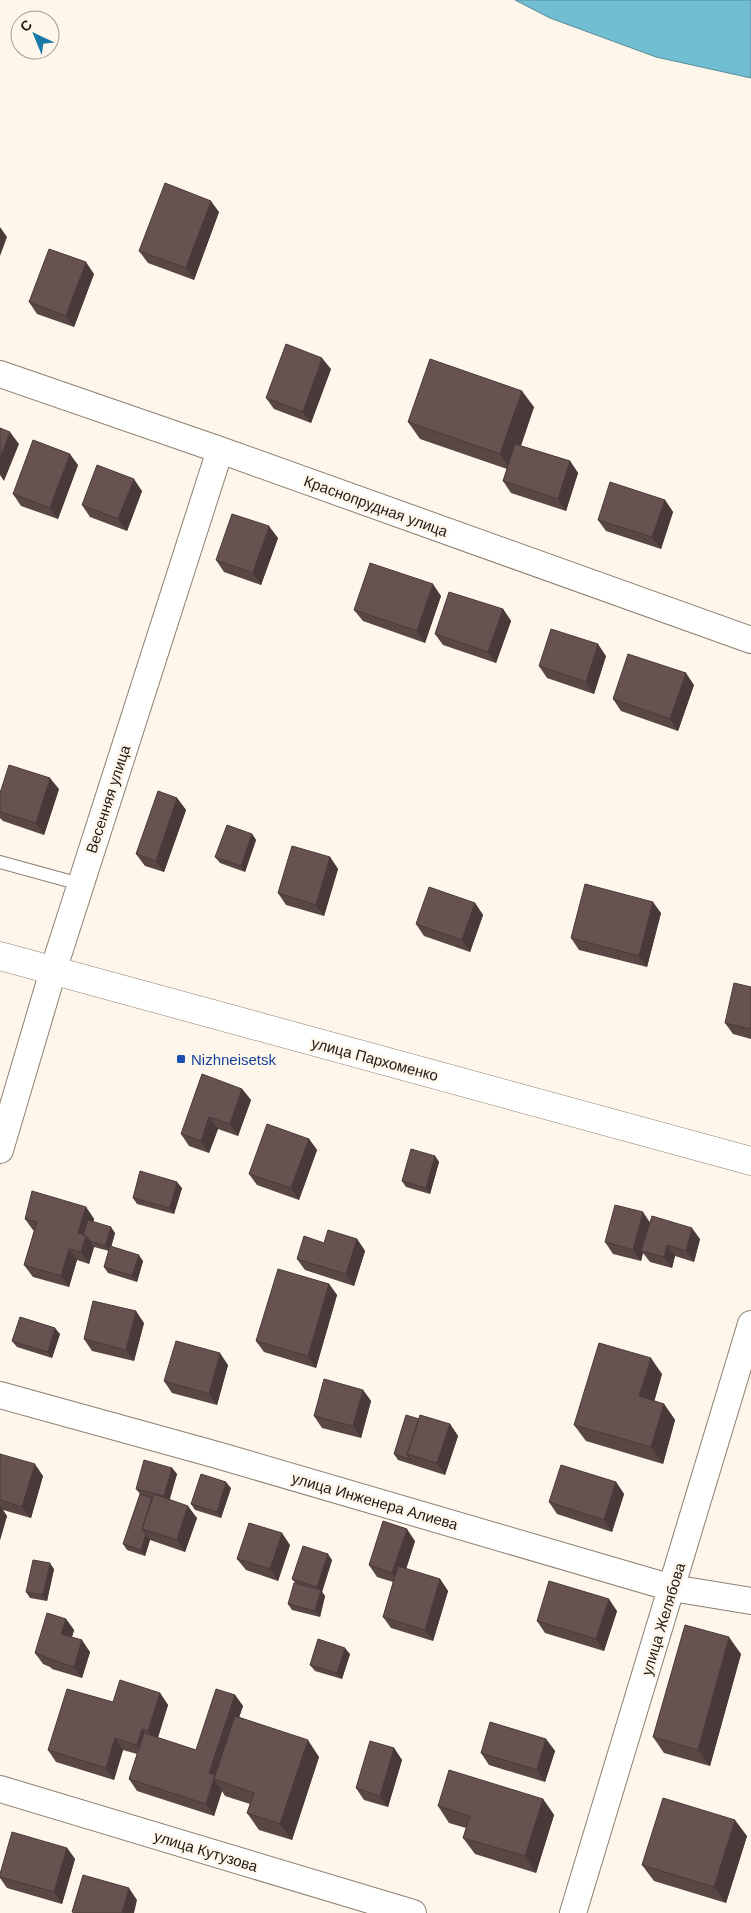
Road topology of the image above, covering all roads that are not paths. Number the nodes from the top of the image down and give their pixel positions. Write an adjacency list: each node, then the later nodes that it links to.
1 (0, 374): 2 (street, Краснопрудная улица)
2 (220, 450): 3 (street, Краснопрудная улица); 5 (street, Весенняя улица)
3 (751, 640)
4 (0, 862): 5 (lane)
5 (80, 884): 7 (street, Весенняя улица)
6 (0, 956): 7 (main road, улица Пархоменко)
7 (52, 971): 8 (street, Весенняя улица); 9 (main road, улица Пархоменко)
8 (0, 1150)
9 (751, 1161)
10 (751, 1324): 12 (street, улица Желябова)
11 (0, 1395): 12 (street, улица Инженера Алиева)
12 (672, 1588): 13 (street, улица Инженера Алиева); 16 (street, улица Желябова)
13 (751, 1601)
14 (0, 1789): 15 (street, улица Кутузова)
15 (413, 1913)
16 (573, 1913)

